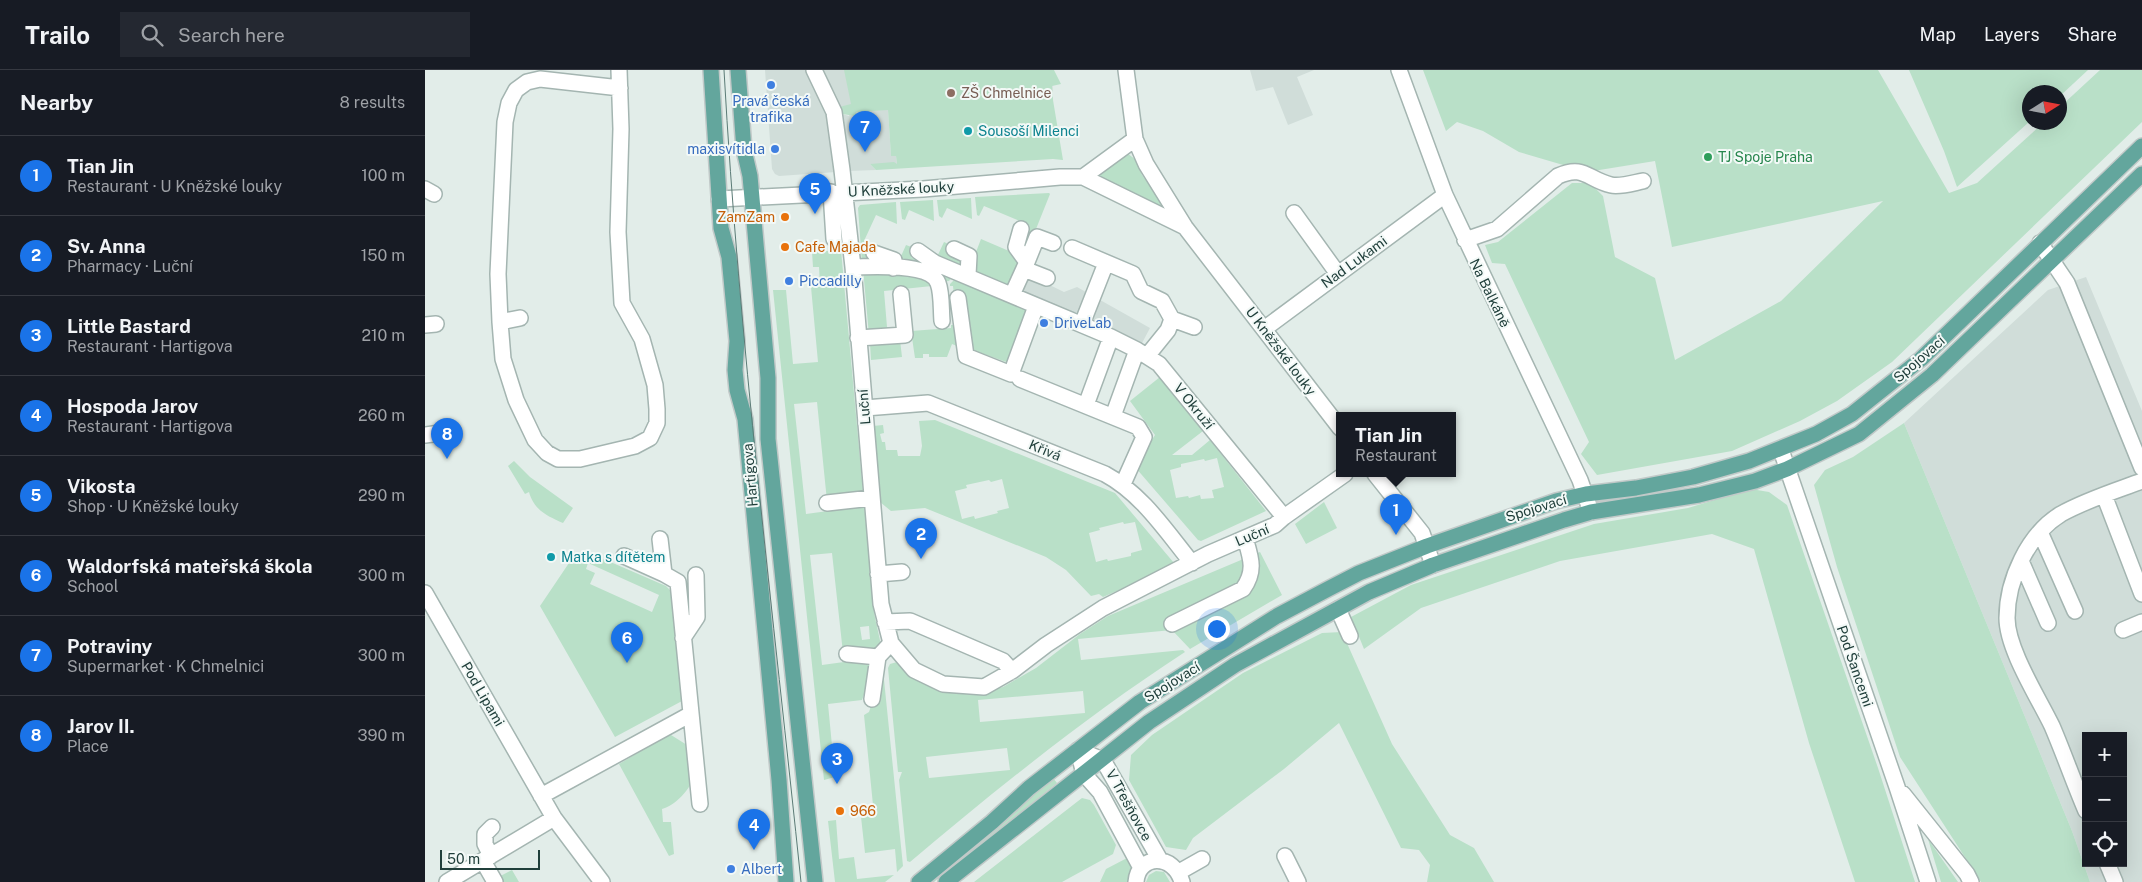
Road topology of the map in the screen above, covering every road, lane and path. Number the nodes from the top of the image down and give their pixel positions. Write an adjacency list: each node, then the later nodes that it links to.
1 (619, 70): 7 (street)
2 (711, 70): 16 (main road, Hartigova)
3 (738, 70): 15 (main road, Hartigova)
4 (814, 70): 13 (street)
5 (1126, 70): 8 (street, U Kněžské louky)
6 (1399, 70): 14 (street, Na Balkáně)
7 (620, 88): 42 (street); 42 (street)
8 (1135, 139): 11 (street); 18 (street, U Kněžské louky)
9 (2142, 146): 23 (main road, Spojovací)
10 (2142, 174): 28 (main road, Spojovací)
11 (1083, 177): 13 (street, U Kněžské louky); 18 (street, U Kněžské louky)
12 (1643, 181): 21 (street)
13 (837, 192): 15 (street, U Kněžské louky); 20 (street); 31 (street, Luční)
14 (1445, 195): 21 (street, Na Balkáně); 33 (street, Nad Lukami)
15 (752, 197): 16 (street, U Kněžské louky); 117 (main road, Hartigova)
16 (719, 199): 116 (main road, Hartigova)
17 (1294, 213): 33 (street)
18 (1185, 226): 46 (street, U Kněžské louky)
19 (1021, 229): 30 (street)
20 (835, 239)
21 (1465, 240): 62 (street, Na Balkáně)
22 (1053, 243): 30 (street)
23 (2040, 243): 28 (street); 55 (main road, Spojovací)
24 (1072, 248): 29 (street)
25 (954, 249): 34 (street)
26 (918, 251): 34 (street, V Okruží)
27 (874, 253): 32 (street)
28 (2052, 258): 56 (street); 57 (main road, Spojovací)
29 (1105, 262): 41 (street); 44 (street)
30 (1026, 265): 35 (street); 37 (street)
31 (853, 267): 32 (street); 48 (street, Luční)
32 (893, 268): 43 (street)
33 (1338, 274): 46 (street, Nad Lukami)
34 (968, 275): 37 (street, V Okruží)
35 (1047, 278)
36 (901, 294): 48 (street)
37 (1012, 295): 39 (street, V Okruží)
38 (958, 298): 39 (street)
39 (1036, 306): 44 (street, V Okruží)
40 (520, 318): 42 (street)
41 (1172, 319): 45 (street); 49 (street)
42 (500, 322)
43 (942, 322)
44 (1082, 324): 47 (street, V Okruží)
45 (1194, 327)
46 (1263, 329): 54 (street, U Kněžské louky)
47 (1111, 337): 49 (street, V Okruží); 51 (street)
48 (858, 338): 52 (street, Luční)
49 (1142, 353): 53 (street); 67 (street, V Okruží)
50 (1020, 380): 51 (street)
51 (1086, 405): 53 (street)
52 (865, 408): 61 (street, Křivá); 64 (street, Luční)
53 (1113, 416): 61 (street)
54 (1336, 423)
55 (1781, 450): 57 (street, Pod Šancemi); 62 (main road, Spojovací)
56 (2142, 468)
57 (1787, 469): 66 (main road, Spojovací); 100 (street, Pod Šancemi)
58 (1341, 477): 67 (street)
59 (1377, 477): 71 (street)
60 (2142, 481): 63 (street)
61 (1123, 484): 74 (street, Křivá)
62 (1586, 494): 66 (street, Na Balkáně); 71 (main road, Spojovací)
63 (2104, 495): 68 (street); 81 (street)
64 (872, 498): 65 (street); 78 (street, Luční)
65 (827, 503)
66 (1591, 512): 75 (main road, Spojovací)
67 (1284, 517): 69 (street, Luční)
68 (2040, 532): 73 (street); 83 (street)
69 (1245, 538): 74 (street, Luční); 87 (street)
70 (661, 539): 77 (street)
71 (1427, 546): 75 (street); 97 (main road, Spojovací)
72 (624, 556): 77 (street)
73 (2021, 561): 85 (street); 102 (street)
74 (1192, 563): 94 (street, Luční)
75 (1433, 565): 82 (main road, Spojovací)
76 (902, 572): 78 (street)
77 (664, 574): 90 (street)
78 (878, 574): 84 (street, Luční)
79 (696, 575): 90 (street)
80 (425, 593): 101 (street, Pod Lipami)
81 (2142, 594)
82 (1337, 608): 89 (street); 98 (main road, Spojovací)
83 (2075, 611)
84 (885, 622): 91 (street, Luční); 94 (street)
85 (2048, 622)
86 (2142, 622): 88 (street)
87 (1172, 624)
88 (2123, 630)
89 (1350, 636)
90 (683, 638): 96 (street)
91 (891, 643): 93 (street); 94 (street, Luční)
92 (847, 654): 93 (street)
93 (878, 657): 95 (street)
94 (1012, 671)
95 (872, 699)
96 (691, 714): 101 (street); 103 (street)
97 (1078, 750): 98 (street, V Třešňovce); 99 (street, V Třešňovce); 118 (main road, Spojovací)
98 (1103, 760): 99 (main road, Spojovací); 109 (street, V Třešňovce)
99 (1084, 774): 111 (street, V Třešňovce); 119 (main road, Spojovací)
100 (1897, 787): 121 (street, Pod Šancemi); 122 (street)
101 (541, 796): 104 (street, Pod Lipami)
102 (2082, 801)
103 (700, 804)
104 (554, 818): 107 (street); 115 (street, Pod Lipami)
105 (492, 827): 107 (street)
106 (1285, 856): 120 (street)
107 (487, 859): 113 (street); 114 (street)
108 (1203, 859): 112 (street)
109 (1160, 860): 111 (street, V Třešňovce); 112 (street, V Třešňovce)
110 (2109, 867): 123 (street)
111 (1139, 875)
112 (1180, 877)
113 (447, 882)
114 (495, 882)
115 (602, 882)
116 (786, 882)
117 (815, 882)
118 (919, 882)
119 (946, 882)
120 (1297, 882)
121 (1928, 882)
122 (1971, 882)
123 (2115, 882)

